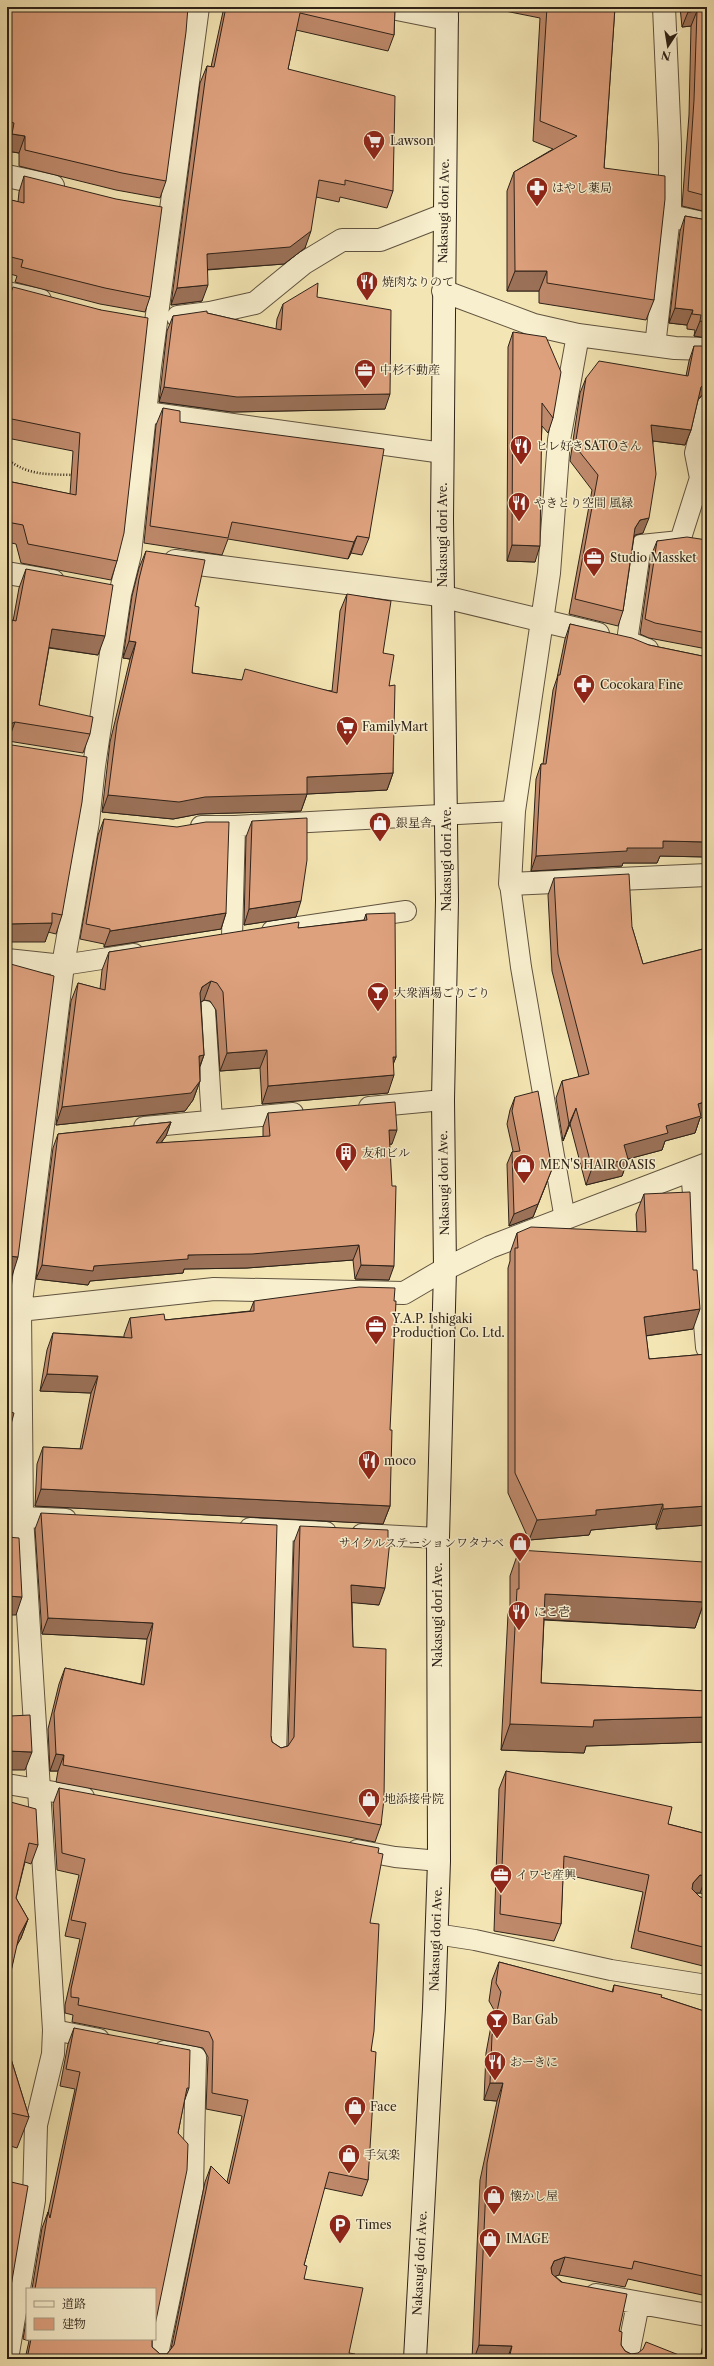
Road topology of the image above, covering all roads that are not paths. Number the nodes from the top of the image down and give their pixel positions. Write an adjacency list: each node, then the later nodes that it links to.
1 (198, 7): 8 (street)
2 (387, 7): 4 (street)
3 (664, 7): 10 (street)
4 (446, 13): 9 (street, Nakasugi dori Ave.)
5 (7, 176): 6 (street)
6 (75, 192)
7 (148, 208): 8 (street)
8 (170, 212): 16 (street)
9 (444, 215): 12 (street, Nakasugi dori Ave.); 16 (street)
10 (670, 216): 11 (street); 18 (lane)
11 (707, 224)
12 (443, 291): 17 (street); 22 (street, Nakasugi dori Ave.)
13 (7, 293): 14 (street)
14 (62, 306)
15 (134, 323): 16 (street)
16 (157, 323): 21 (street)
17 (578, 335): 18 (street); 29 (street)
18 (655, 346): 19 (street)
19 (707, 349)
20 (707, 405): 30 (lane)
21 (146, 412): 22 (lane); 23 (street)
22 (443, 453): 28 (street, Nakasugi dori Ave.)
23 (130, 554): 27 (street); 28 (street)
24 (7, 573): 25 (street)
25 (75, 586)
26 (97, 590): 27 (street)
27 (120, 594): 33 (street)
28 (442, 597): 29 (street); 35 (street, Nakasugi dori Ave.)
29 (543, 621): 30 (street); 34 (street)
30 (627, 641): 31 (lane)
31 (669, 654)
32 (72, 763): 33 (lane)
33 (94, 766): 43 (street)
34 (514, 811): 35 (lane); 39 (street)
35 (446, 814): 36 (lane); 45 (street, Nakasugi dori Ave.)
36 (235, 826): 37 (lane); 40 (lane)
37 (180, 830)
38 (707, 875): 39 (street)
39 (510, 884): 51 (lane)
40 (406, 911)
41 (155, 950): 43 (lane)
42 (7, 959): 43 (lane)
43 (63, 966): 53 (street)
44 (205, 1011): 48 (lane)
45 (443, 1100): 46 (lane); 52 (street, Nakasugi dori Ave.)
46 (350, 1108)
47 (312, 1111): 48 (lane)
48 (212, 1120): 49 (lane)
49 (127, 1129)
50 (699, 1167): 51 (street); 54 (street)
51 (565, 1219): 52 (street)
52 (445, 1269): 53 (street); 59 (street, Nakasugi dori Ave.)
53 (14, 1309): 55 (street)
54 (707, 1347)
55 (22, 1517): 56 (lane); 62 (street)
56 (85, 1520)
57 (235, 1527): 58 (lane)
58 (283, 1530): 59 (lane); 60 (lane)
59 (438, 1538): 65 (street, Nakasugi dori Ave.)
60 (276, 1753)
61 (7, 1784): 62 (lane)
62 (38, 1789): 63 (lane); 68 (street)
63 (100, 1800)
64 (340, 1847): 65 (lane)
65 (439, 1861): 66 (street, Nakasugi dori Ave.)
66 (436, 1934): 67 (lane); 76 (street, Nakasugi dori Ave.)
67 (707, 1986)
68 (54, 2030): 69 (lane); 74 (street)
69 (114, 2042)
70 (144, 2047): 75 (lane)
71 (579, 2292): 72 (street)
72 (638, 2304): 73 (street); 77 (street)
73 (707, 2315)
74 (7, 2357)
75 (157, 2359)
76 (415, 2359)
77 (627, 2359)

